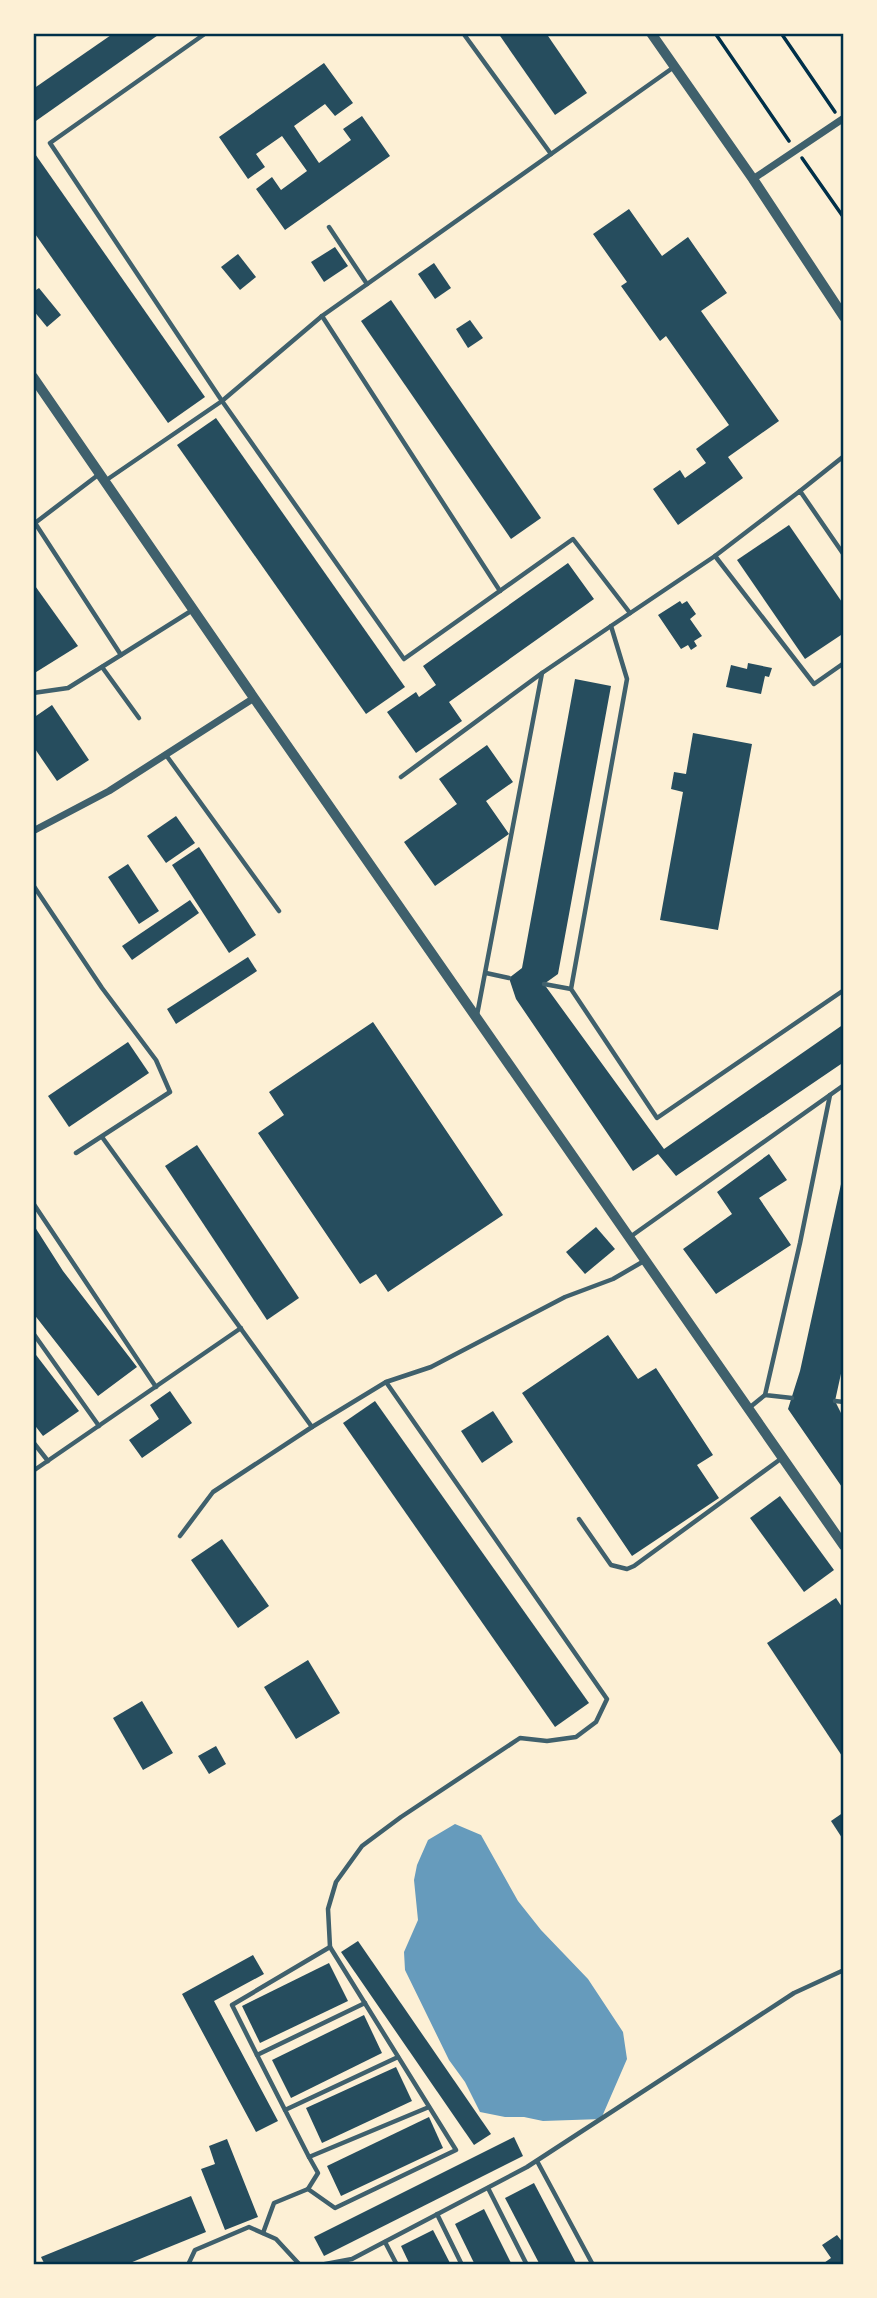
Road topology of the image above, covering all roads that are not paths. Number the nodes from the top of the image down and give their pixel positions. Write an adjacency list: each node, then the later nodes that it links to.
1 (206, 33): 13 (lane)
2 (463, 33): 6 (lane)
3 (651, 33): 4 (street)
4 (674, 67): 6 (lane); 7 (street)
5 (842, 119): 7 (street)
6 (551, 154): 9 (lane)
7 (753, 179): 11 (street)
8 (329, 227): 9 (lane)
9 (367, 284): 10 (lane)
10 (322, 316): 13 (lane); 19 (lane)
11 (844, 317)
12 (33, 377): 15 (street)
13 (222, 401): 15 (lane); 19 (lane)
14 (844, 456): 16 (lane)
15 (102, 478): 20 (street); 23 (lane)
16 (800, 491): 17 (lane); 18 (lane)
17 (844, 555)
18 (715, 556): 21 (lane); 24 (lane)
19 (500, 591): 21 (lane)
20 (192, 610): 23 (lane); 28 (street)
21 (630, 613): 22 (lane)
22 (611, 626): 26 (lane); 38 (lane)
23 (121, 655): 25 (lane)
24 (844, 663)
25 (102, 667): 27 (lane); 29 (lane)
26 (542, 673): 31 (lane); 35 (lane)
27 (33, 693)
28 (254, 698): 30 (street); 40 (street)
29 (139, 718)
30 (166, 755): 32 (street); 34 (lane)
31 (401, 777)
32 (33, 831)
33 (33, 885): 43 (lane)
34 (279, 911)
35 (486, 973): 36 (lane); 40 (lane)
36 (509, 978)
37 (544, 985): 38 (lane)
38 (571, 989): 39 (lane)
39 (844, 990)
40 (477, 1019): 46 (street)
41 (844, 1085): 42 (lane)
42 (830, 1095): 46 (lane); 52 (lane)
43 (102, 1136): 44 (lane); 48 (lane)
44 (76, 1153)
45 (33, 1203): 51 (lane)
46 (629, 1238): 47 (street)
47 (645, 1260): 50 (lane); 56 (street)
48 (241, 1328): 51 (lane); 58 (lane)
49 (33, 1334): 57 (lane)
50 (386, 1382): 58 (lane); 66 (lane)
51 (156, 1387): 57 (lane)
52 (765, 1395): 53 (lane); 56 (lane)
53 (792, 1398)
54 (835, 1401): 55 (lane)
55 (844, 1402)
56 (748, 1409): 60 (street)
57 (99, 1426): 61 (lane)
58 (312, 1427): 64 (lane)
59 (33, 1443): 61 (lane)
60 (782, 1458): 63 (lane); 65 (street)
61 (48, 1461): 62 (lane)
62 (33, 1471)
63 (579, 1519)
64 (180, 1536)
65 (844, 1546)
66 (330, 1948): 68 (lane); 69 (lane)
67 (844, 1970): 74 (lane)
68 (365, 2003): 69 (lane); 70 (lane)
69 (257, 2054): 72 (lane)
70 (398, 2057): 71 (lane); 72 (lane)
71 (429, 2107): 73 (lane); 76 (lane)
72 (285, 2110): 73 (lane)
73 (309, 2158): 76 (lane)
74 (537, 2161): 75 (lane); 88 (lane)
75 (488, 2188): 77 (lane); 87 (lane)
76 (308, 2189): 78 (lane)
77 (438, 2214): 79 (lane); 86 (lane)
78 (263, 2233): 81 (lane); 82 (lane)
79 (385, 2242): 80 (lane); 85 (lane)
80 (352, 2259): 83 (lane); 84 (lane)
81 (188, 2265)
82 (300, 2265)
83 (320, 2265)
84 (346, 2265)
85 (397, 2265)
86 (462, 2265)
87 (527, 2265)
88 (593, 2265)

